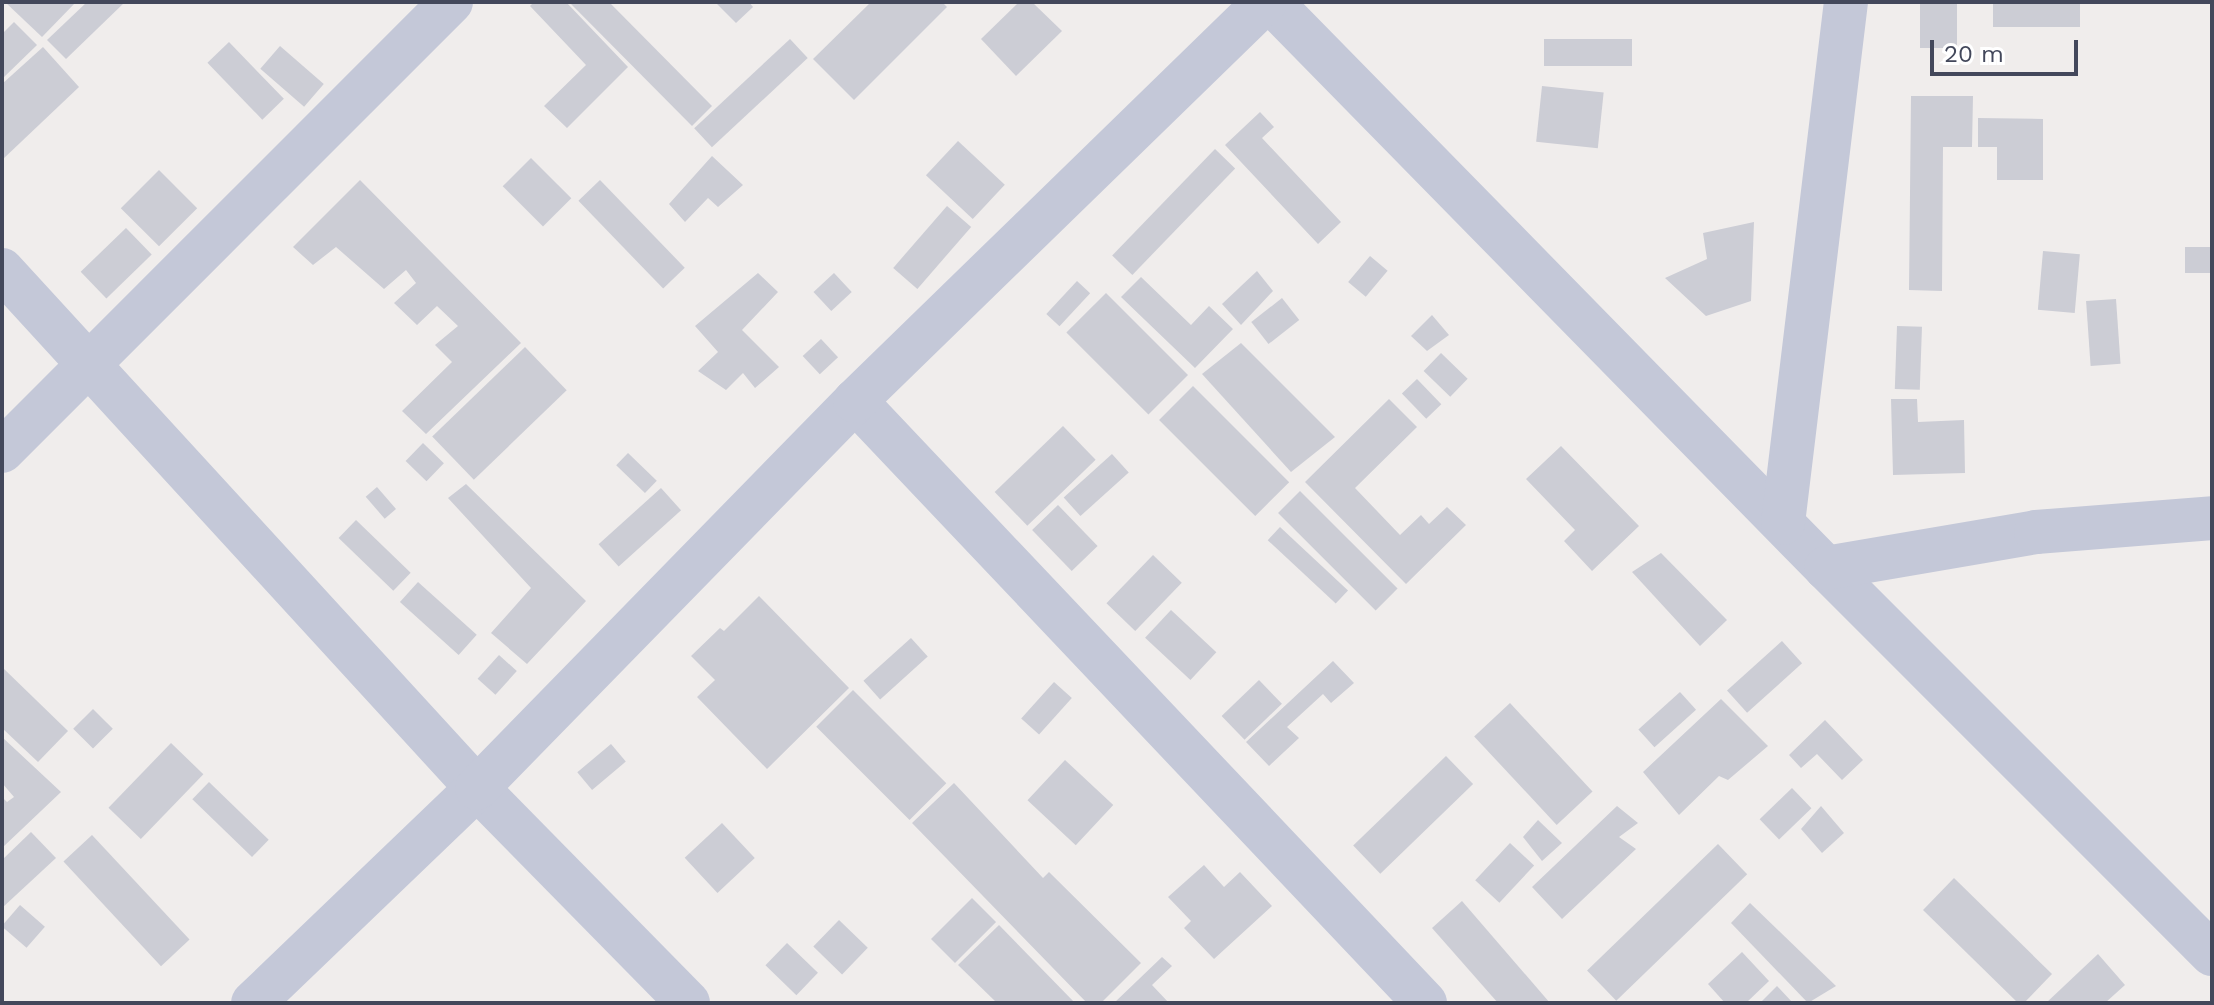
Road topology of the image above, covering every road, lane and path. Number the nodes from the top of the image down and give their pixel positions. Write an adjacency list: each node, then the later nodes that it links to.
1 (451, 2): 5 (street)
2 (1268, 2): 6 (street); 9 (street)
3 (1846, 2): 9 (street)
4 (2, 270): 5 (street)
5 (90, 366): 7 (street); 11 (street)
6 (855, 401): 11 (street); 15 (street)
7 (2, 451)
8 (2212, 518): 10 (street)
9 (1783, 523): 10 (street)
10 (1826, 568): 12 (street)
11 (477, 788): 13 (street); 14 (street)
12 (2212, 954)
13 (253, 1003)
14 (688, 1003)
15 (1425, 1003)

